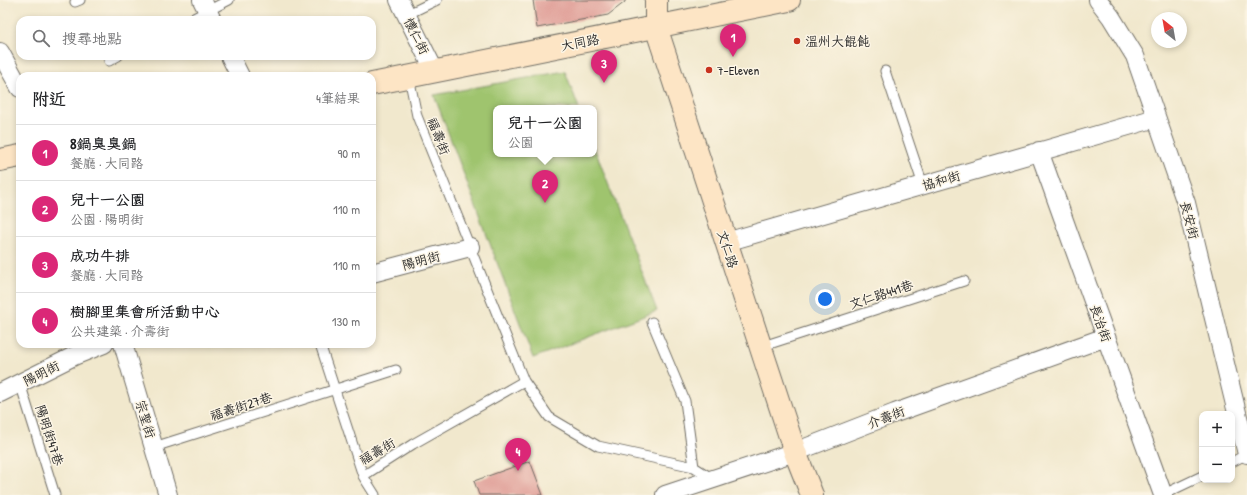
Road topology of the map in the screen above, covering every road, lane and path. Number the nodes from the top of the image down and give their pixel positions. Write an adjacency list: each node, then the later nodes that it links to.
1 (229, 0): 7 (lane)
2 (437, 0): 6 (lane)
3 (656, 0): 9 (main road, 文仁路)
4 (788, 0): 9 (main road, 大同路)
5 (1098, 0): 18 (street, 長安街)
6 (402, 8): 14 (street, 懷仁街)
7 (207, 10): 8 (lane)
8 (197, 16)
9 (656, 27): 14 (main road, 大同路); 23 (main road, 文仁路)
10 (0, 52): 16 (street)
11 (232, 60): 13 (street)
12 (885, 71): 22 (lane)
13 (238, 72)
14 (435, 72): 15 (main road, 大同路)
15 (409, 77): 17 (main road, 大同路); 24 (lane, 福壽街)
16 (16, 81)
17 (376, 83)
18 (1156, 118): 19 (street, 協和街); 40 (street, 長安街)
19 (1039, 151): 22 (street, 協和街); 28 (street, 長治街)
20 (16, 157): 21 (main road)
21 (0, 160)
22 (923, 185): 23 (street, 協和街)
23 (726, 242): 29 (main road, 文仁路)
24 (470, 248): 25 (street, 陽明街); 34 (lane, 福壽街)
25 (376, 272)
26 (964, 281): 29 (lane, 文仁路441巷)
27 (652, 322): 42 (lane)
28 (1106, 337): 39 (street, 介壽街); 51 (street, 長治街)
29 (760, 346): 39 (main road, 文仁路)
30 (94, 348): 35 (street, 陽明街)
31 (124, 348): 38 (street, 宗聖街)
32 (321, 348): 36 (lane, 福壽街)
33 (396, 370): 36 (lane, 福壽街27巷)
34 (524, 381): 42 (lane, 福壽街); 43 (lane, 福壽街)
35 (20, 384): 37 (street, 陽明街); 46 (lane, 陽明街47巷)
36 (335, 390): 38 (lane, 福壽街27巷); 43 (lane, 福壽街)
37 (0, 393)
38 (154, 447): 47 (street, 宗聖街)
39 (795, 452): 45 (street, 介壽街); 50 (main road, 文仁路)
40 (1247, 454): 41 (lane)
41 (1235, 460)
42 (694, 467): 45 (lane, 福壽街)
43 (363, 476): 48 (lane)
44 (1199, 477): 51 (lane)
45 (713, 479): 49 (street, 介壽街)
46 (55, 495)
47 (168, 495)
48 (375, 495)
49 (665, 495)
50 (812, 495)
51 (1162, 495)

